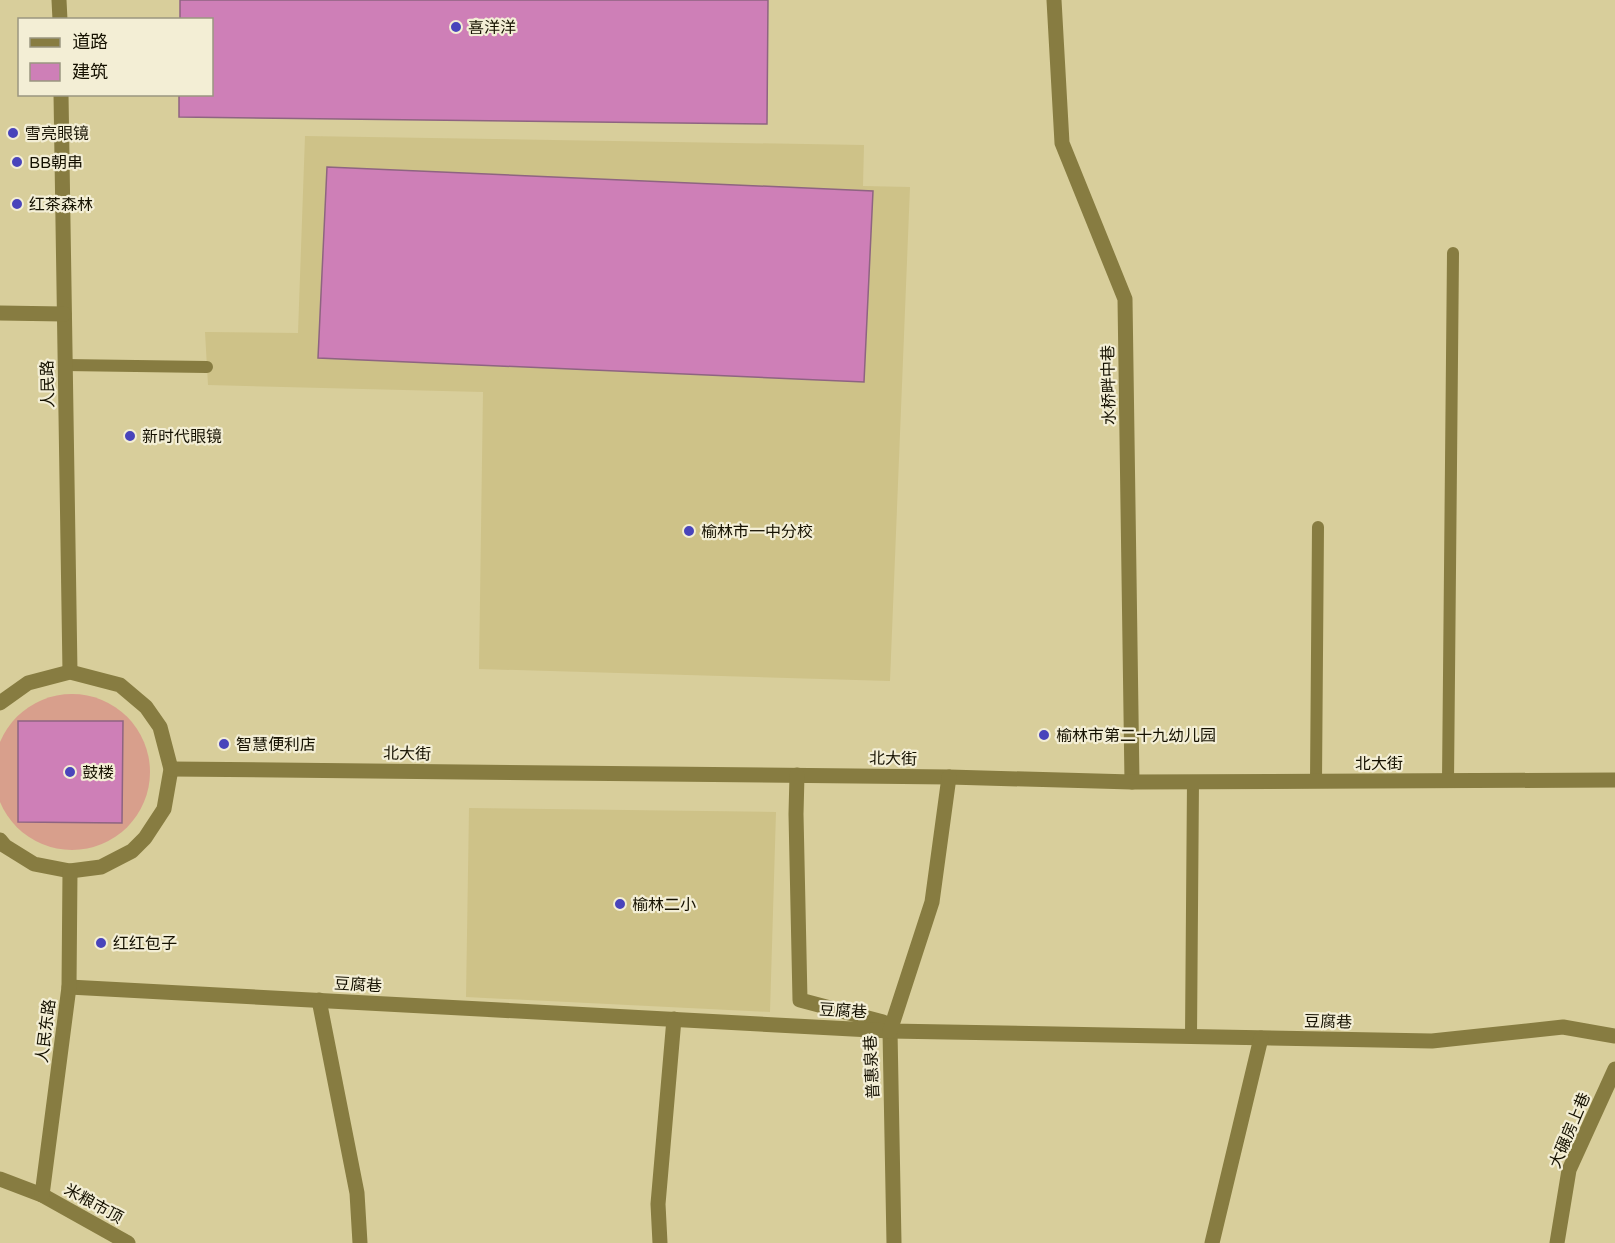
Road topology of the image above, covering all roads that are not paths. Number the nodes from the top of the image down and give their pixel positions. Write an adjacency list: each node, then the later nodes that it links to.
1 (59, 0): 3 (street)
2 (1054, 0): 20 (street, 水桥畔中巷)
3 (60, 18)
4 (61, 96): 7 (street, 人民路)
5 (1453, 254): 19 (lane)
6 (0, 313): 7 (street)
7 (64, 314): 8 (street, 人民路)
8 (65, 365): 9 (lane); 11 (street, 人民路)
9 (207, 367)
10 (1318, 527): 18 (lane)
11 (70, 672): 12 (street); 13 (street)
12 (0, 704)
13 (171, 769): 14 (street, 北大街); 22 (street)
14 (797, 775): 15 (street, 北大街); 26 (street, 普惠泉巷)
15 (949, 777): 20 (street, 北大街); 26 (street)
16 (1615, 780): 19 (street, 北大街)
17 (1193, 781): 18 (street, 北大街); 20 (street, 北大街); 27 (lane)
18 (1316, 781): 19 (street, 北大街)
19 (1448, 781)
20 (1132, 782)
21 (0, 840): 22 (street)
22 (70, 871): 23 (street, 人民东路)
23 (69, 987): 24 (street, 豆腐巷); 32 (street, 人民东路)
24 (319, 1000): 25 (street, 豆腐巷); 34 (street)
25 (674, 1019): 26 (street, 豆腐巷); 35 (street)
26 (890, 1031): 27 (street, 豆腐巷); 36 (street, 普惠泉巷)
27 (1191, 1036): 29 (street, 豆腐巷)
28 (1615, 1036): 29 (street, 豆腐巷)
29 (1261, 1038): 37 (street)
30 (1615, 1069): 38 (street, 大碾房上巷)
31 (0, 1179): 32 (street, 米粮市顶)
32 (42, 1195): 33 (street, 米粮市顶)
33 (128, 1243)
34 (360, 1243)
35 (660, 1243)
36 (894, 1243)
37 (1212, 1243)
38 (1557, 1243)

